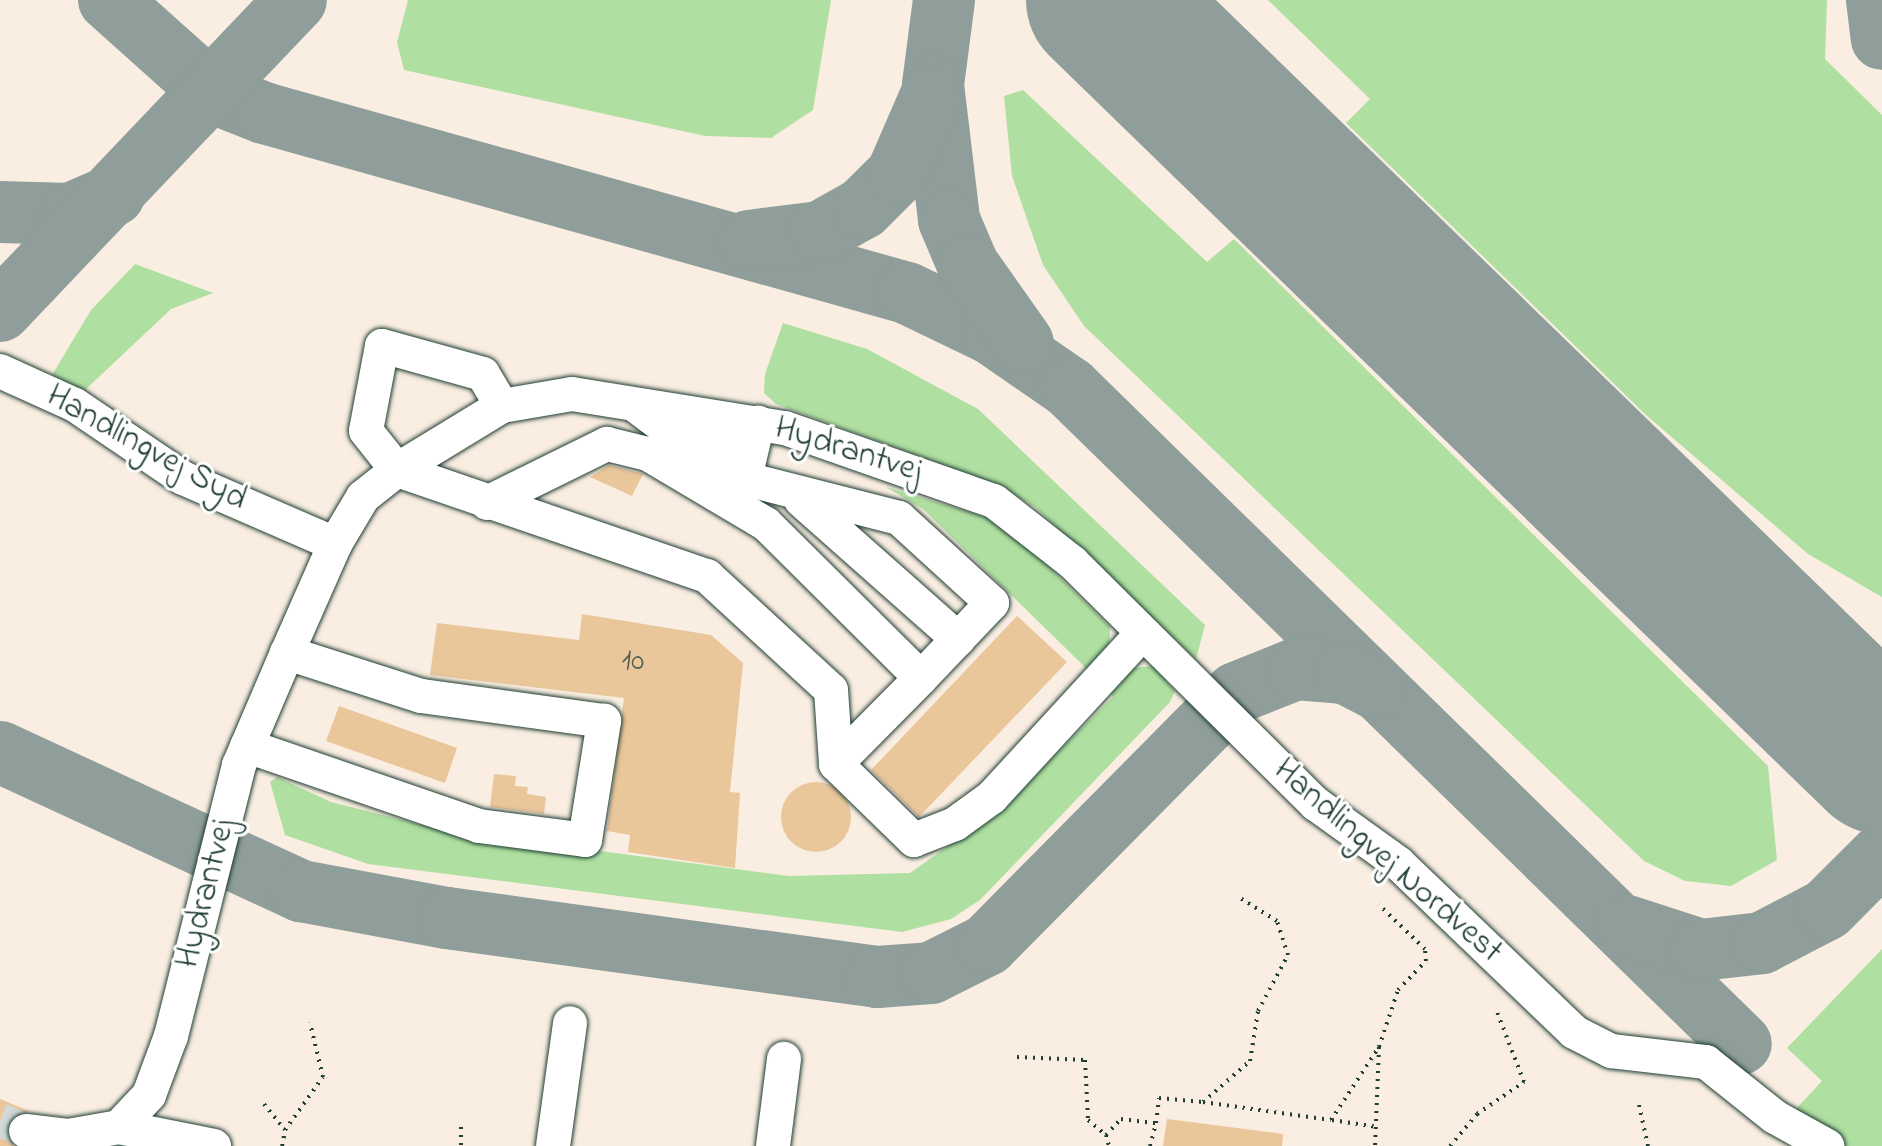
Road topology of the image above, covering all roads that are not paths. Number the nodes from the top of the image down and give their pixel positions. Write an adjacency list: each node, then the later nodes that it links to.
1 (0, 371): 10 (lane, Handlingvej Syd)
2 (633, 404): 3 (lane, Hydrantvej); 4 (lane, Hydrantvej); 7 (lane)
3 (502, 406): 6 (lane, Hydrantvej); 6 (lane)
4 (758, 423): 7 (lane); 11 (lane, Hydrantvej)
5 (648, 454): 7 (lane); 9 (lane); 14 (lane)
6 (397, 470): 9 (lane); 10 (lane)
7 (731, 475): 8 (lane)
8 (785, 488): 12 (lane); 12 (lane)
9 (487, 503): 16 (lane)
10 (335, 544): 13 (lane, Hydrantvej)
11 (1142, 634): 16 (lane); 21 (lane, Handlingvej Nordvest)
12 (958, 639): 14 (lane)
13 (287, 653): 15 (lane, Hydrantvej); 15 (lane)
14 (921, 678): 16 (lane)
15 (247, 746): 19 (lane, Hydrantvej)
16 (836, 764)
17 (570, 1023): 23 (lane)
18 (784, 1059): 24 (lane)
19 (119, 1127): 20 (lane); 22 (lane)
20 (35, 1132)
21 (1803, 1139)
22 (214, 1146)
23 (553, 1146)
24 (773, 1146)

